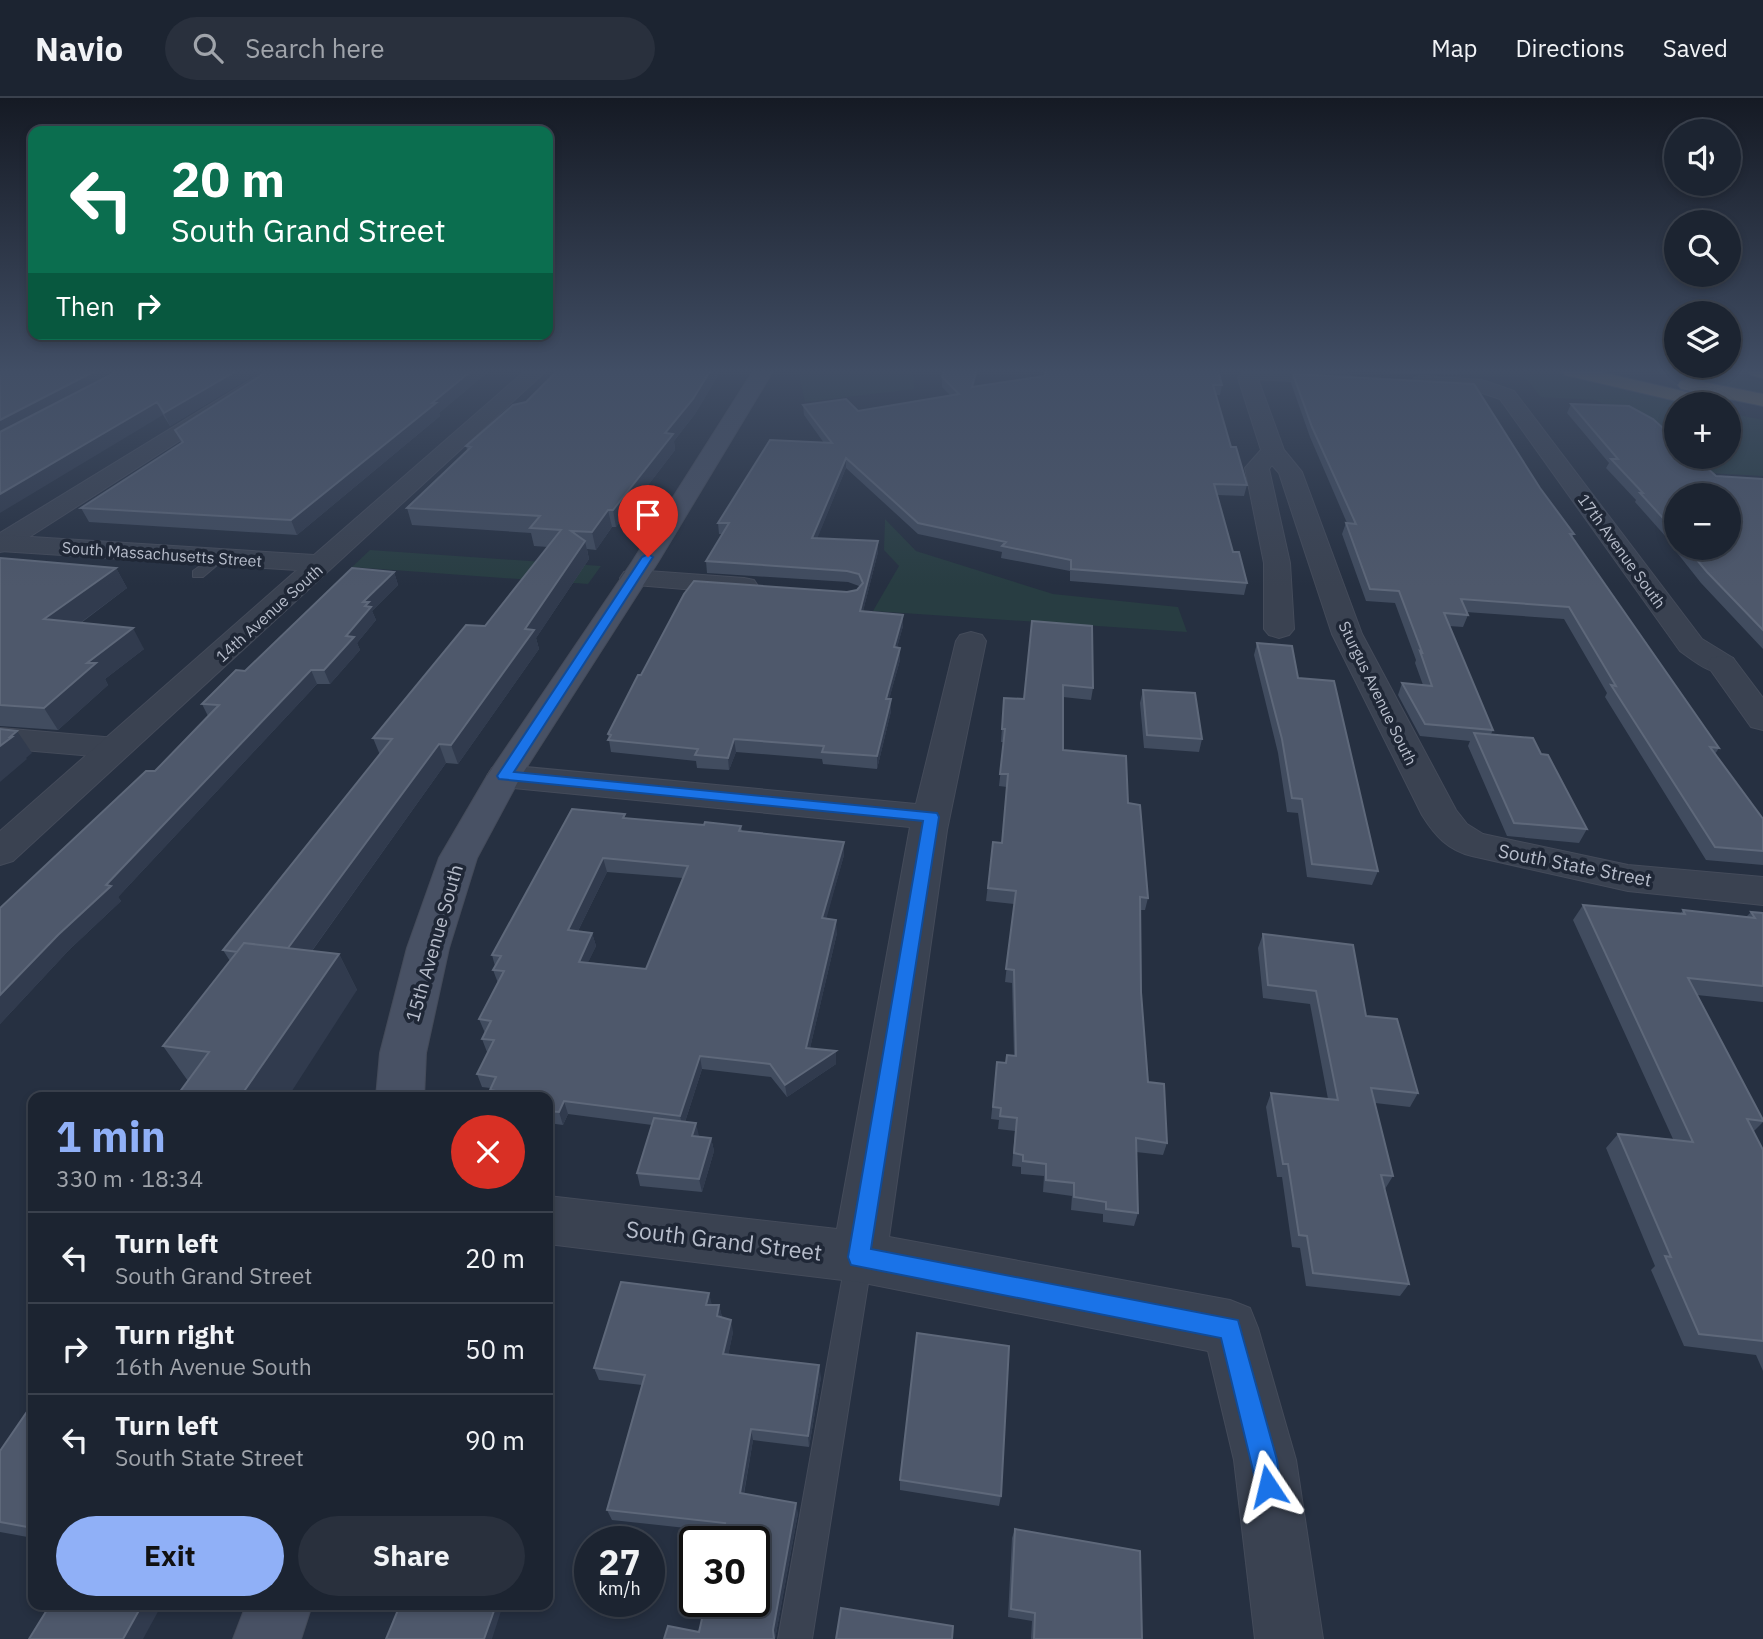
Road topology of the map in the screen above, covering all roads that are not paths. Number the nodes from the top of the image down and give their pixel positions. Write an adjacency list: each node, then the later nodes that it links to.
1 (162, 443): 7 (street)
2 (457, 443): 8 (street, 14th Avenue South)
3 (718, 443): 9 (main road, 15th Avenue South)
4 (1270, 443): 6 (street, Sturgus Avenue South)
5 (1542, 443): 13 (street, 17th Avenue South)
6 (1273, 451): 11 (street); 20 (street, Sturgus Avenue South)
7 (1, 543): 8 (street, South Massachusetts Street)
8 (323, 564): 17 (street, 14th Avenue South)
9 (634, 578): 10 (street); 18 (main road, 15th Avenue South)
10 (765, 587)
11 (1279, 629)
12 (971, 641): 19 (street)
13 (1722, 665): 14 (street); 15 (street, 17th Avenue South)
14 (1763, 668)
15 (1763, 720)
16 (0, 738): 17 (street)
17 (116, 748): 21 (street, 14th Avenue South)
18 (504, 776): 19 (street); 23 (main road, 15th Avenue South)
19 (931, 817): 25 (street)
20 (1472, 844): 22 (street, South State Street)
21 (0, 852)
22 (1763, 891)
23 (400, 1092)
24 (553, 1221): 25 (street, South Grand Street)
25 (859, 1257): 28 (lane); 29 (street, South Grand Street)
26 (277, 1610): 27 (main road)
27 (267, 1639)
28 (795, 1639)
29 (1289, 1639)

